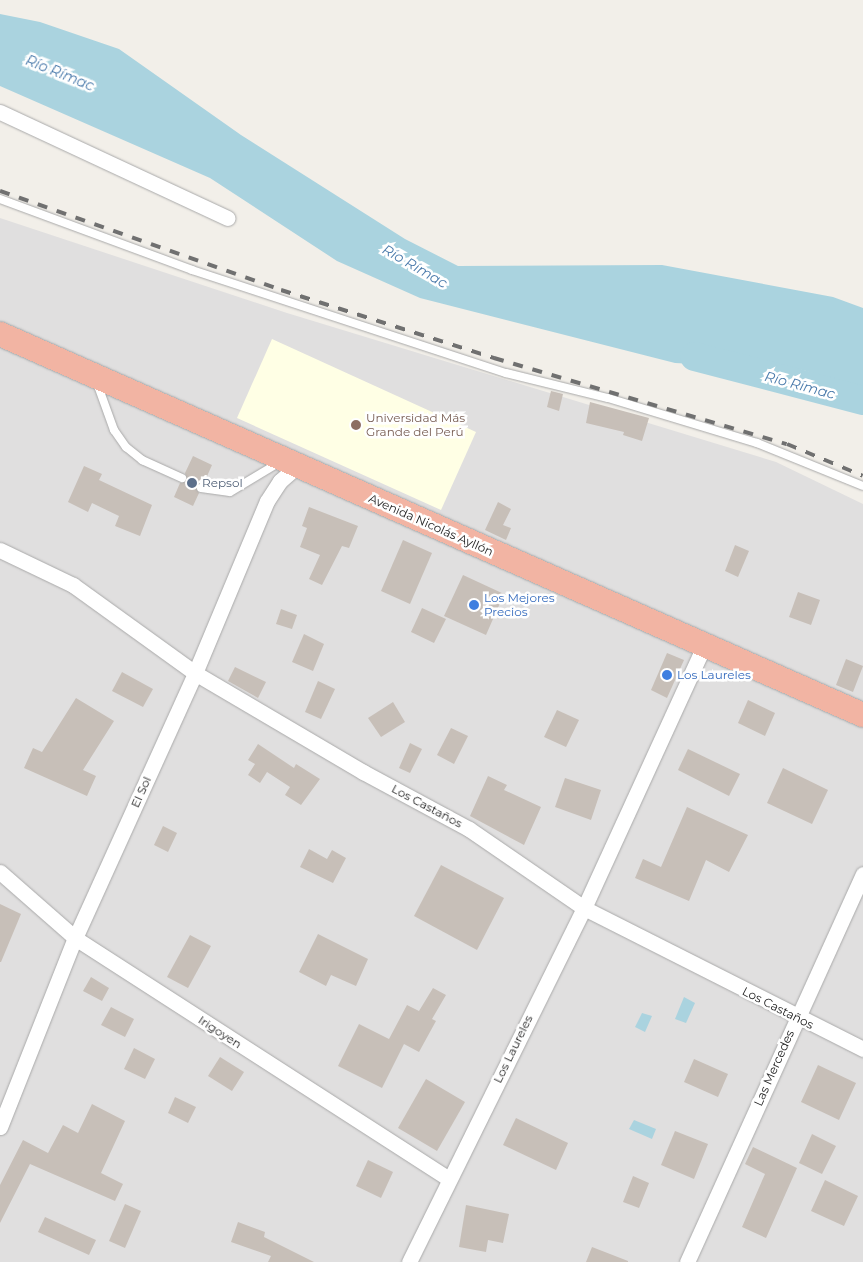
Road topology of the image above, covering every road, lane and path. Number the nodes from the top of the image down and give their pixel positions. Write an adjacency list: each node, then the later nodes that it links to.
1 (0, 112): 3 (street)
2 (0, 199): 8 (lane)
3 (228, 218)
4 (0, 334): 5 (highway, Avenida Nicolás Ayllón)
5 (94, 376): 6 (highway, Avenida Nicolás Ayllón); 7 (lane)
6 (290, 463): 9 (lane); 11 (highway, Avenida Nicolás Ayllón); 12 (street, El Sol)
7 (182, 478)
8 (863, 486)
9 (201, 488)
10 (0, 550): 12 (street, Los Castaños)
11 (704, 646): 13 (highway, Avenida Nicolás Ayllón); 16 (street, Los Laureles)
12 (195, 673): 16 (street, Los Castaños); 17 (street, El Sol)
13 (863, 716)
14 (0, 872): 17 (street, Irigoyen)
15 (863, 874): 18 (street, Las Mercedes)
16 (584, 908): 18 (street, Los Castaños); 21 (street, Los Laureles)
17 (75, 938): 20 (street, El Sol); 21 (street, Irigoyen)
18 (796, 1018): 19 (street, Los Castaños); 23 (street, Las Mercedes)
19 (863, 1049)
20 (0, 1127)
21 (449, 1179): 22 (street, Los Laureles)
22 (409, 1262)
23 (687, 1262)

